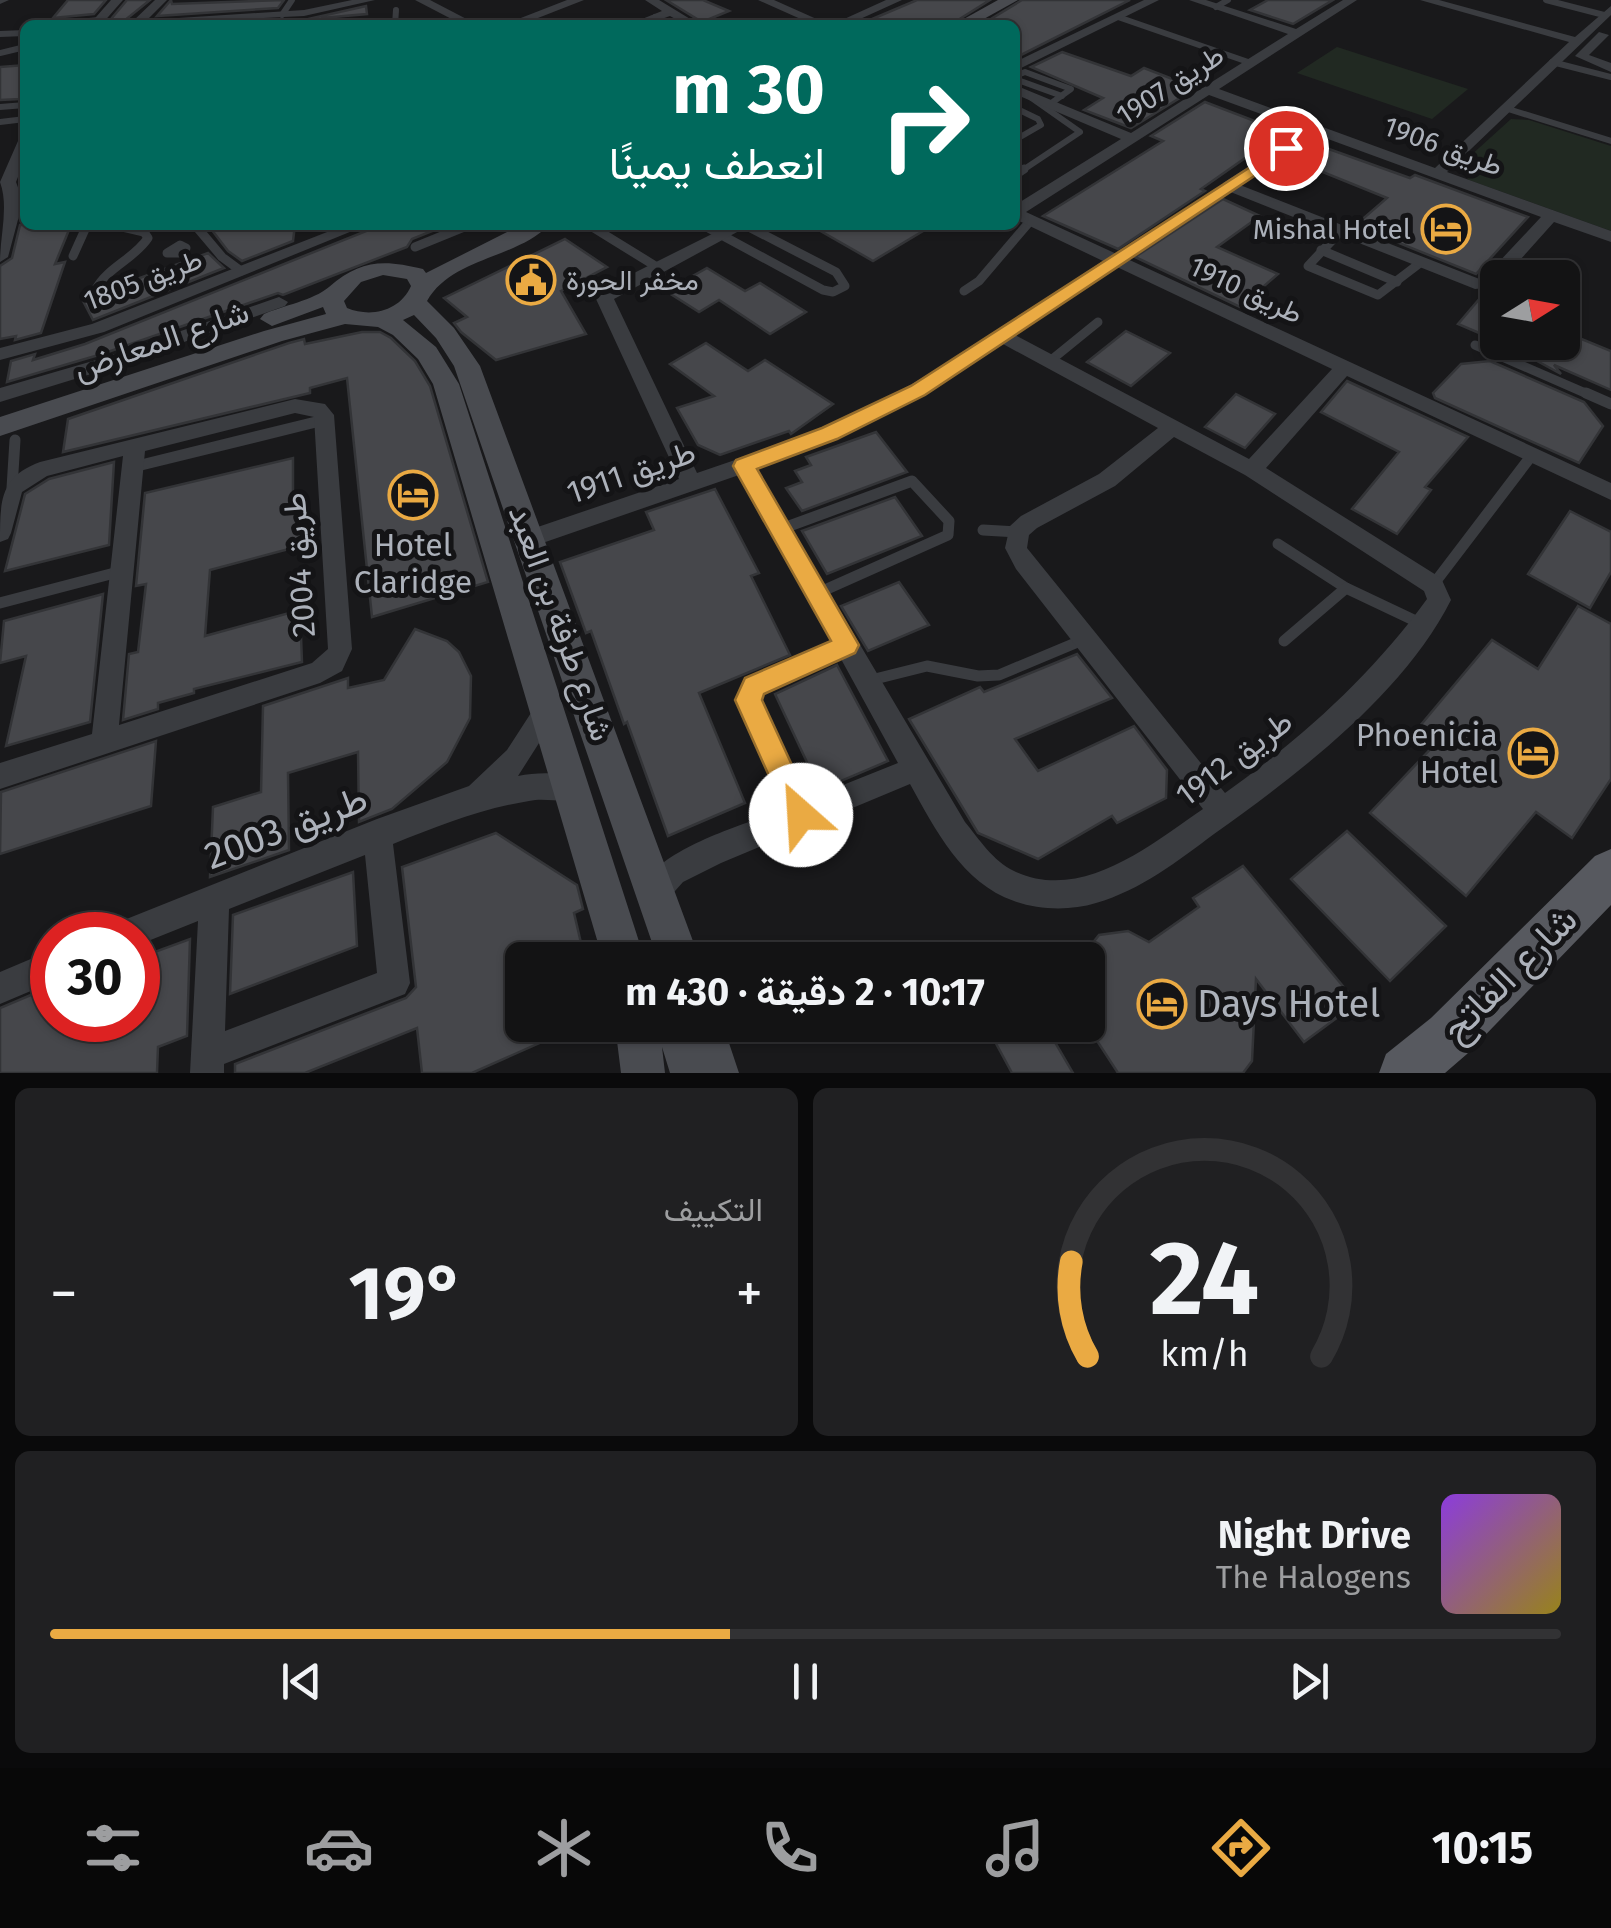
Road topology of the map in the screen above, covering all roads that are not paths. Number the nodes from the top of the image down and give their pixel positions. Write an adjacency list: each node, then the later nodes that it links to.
1 (117, 0): 28 (street)
2 (161, 0): 3 (street); 29 (street)
3 (175, 0)
4 (292, 0): 24 (lane)
5 (369, 0): 22 (street)
6 (451, 0): 20 (street)
7 (578, 0): 34 (street)
8 (652, 0): 26 (street)
9 (764, 0): 35 (street)
10 (981, 0): 37 (main road)
11 (992, 0): 38 (main road)
12 (1010, 0): 39 (main road)
13 (1153, 0): 25 (street)
14 (1195, 0): 21 (street)
15 (1228, 0): 21 (lane)
16 (1351, 0): 40 (street, طريق 1907)
17 (1426, 0): 41 (street)
18 (1546, 0): 27 (lane)
19 (884, 2): 36 (street)
20 (427, 3): 33 (street)
21 (1216, 7): 40 (street)
22 (328, 9): 24 (street); 31 (street)
23 (396, 10): 32 (lane)
24 (282, 14): 30 (street)
25 (1118, 17): 44 (lane); 45 (street)
26 (664, 18)
27 (1608, 18): 41 (street); 43 (street)
28 (99, 20)
29 (141, 20)
30 (253, 20)
31 (327, 20)
32 (395, 20)
33 (462, 20)
34 (523, 20)
35 (812, 20)
36 (847, 20)
37 (955, 20)
38 (956, 20)
39 (957, 20)
40 (1296, 33): 44 (street, طريق 1907)
41 (1580, 35): 42 (street)
42 (1556, 58): 43 (street); 47 (lane); 52 (street)
43 (1582, 59): 46 (street)
44 (1251, 62): 49 (street, طريق 1907)
45 (1020, 65)
46 (1611, 68)
47 (1611, 76)
48 (1020, 81): 51 (lane)
49 (1208, 90): 54 (street, طريق 1906); 56 (street, طريق 1907)
50 (1020, 92): 51 (street); 59 (lane)
51 (1056, 100): 56 (street)
52 (1505, 108): 57 (lane); 60 (street)
53 (1020, 111): 55 (lane)
54 (1316, 129): 60 (street, طريق 1906); 61 (street)
55 (1020, 137)
56 (1134, 138): 63 (street, طريق 1907)
57 (1611, 141)
58 (20, 163): 62 (street)
59 (1020, 172)
60 (1438, 173): 64 (street, طريق 1906)
61 (1228, 186): 76 (street); 87 (lane)
62 (12, 196): 80 (street)
63 (1020, 215): 87 (street, طريق 1910)
64 (1551, 216): 79 (street, طريق 1906); 88 (street)
65 (84, 230): 86 (lane)
66 (132, 230): 81 (lane)
67 (199, 230): 91 (lane)
68 (457, 230): 82 (lane)
69 (500, 230): 90 (main road)
70 (528, 230): 95 (main road)
71 (597, 230): 89 (lane)
72 (712, 230): 78 (lane)
73 (732, 230): 78 (street)
74 (754, 230): 78 (lane)
75 (1011, 230): 94 (lane)
76 (1340, 231): 84 (lane); 88 (street)
77 (321, 232): 91 (street, طريق 1805)
78 (721, 235): 89 (street)
79 (1611, 237)
80 (3, 239): 85 (street)
81 (143, 247): 83 (lane); 93 (lane)
82 (415, 247)
83 (170, 248)
84 (1322, 250): 92 (lane); 92 (lane)
85 (0, 256)
86 (73, 256)
87 (1116, 260): 100 (street, طريق 1911); 105 (street, طريق 1910)
88 (1420, 263): 92 (lane)
89 (657, 267): 115 (street)
90 (396, 268): 95 (main road, شارع طرفة بن العبد); 97 (main road)
91 (242, 271): 102 (street, طريق 1805)
92 (1397, 282)
93 (96, 290)
94 (964, 291)
95 (419, 294): 98 (main road); 122 (main road, شارع طرفة بن العبد)
96 (279, 302): 104 (street)
97 (339, 305): 98 (main road); 104 (main road, شارع المعارض); 110 (main road, شارع المعارض)
98 (380, 319): 134 (main road, شارع طرفة بن العبد)
99 (1098, 322): 103 (lane)
100 (1002, 336): 103 (street); 113 (street, طريق 1911)
101 (1475, 345): 107 (lane)
102 (0, 354)
103 (1050, 361): 109 (street)
104 (128, 363): 106 (street); 108 (main road, شارع المعارض)
105 (1345, 367): 111 (street, طريق 1910); 114 (street)
106 (0, 395)
107 (1611, 404)
108 (0, 412)
109 (1174, 426): 114 (street); 120 (street)
110 (8, 433): 116 (lane)
111 (1532, 455): 117 (street, طريق 1910); 125 (lane)
112 (134, 457): 116 (street, طريق 2004); 124 (street); 135 (street, طريق 2004)
113 (744, 466): 115 (street, طريق 1911); 118 (street, طريق 1912)
114 (1252, 470): 125 (street)
115 (691, 482): 122 (street, طريق 1911)
116 (12, 488): 121 (street)
117 (1611, 492)
118 (781, 529): 127 (street, طريق 1912); 127 (lane)
119 (983, 530): 120 (lane)
120 (1018, 532): 130 (street)
121 (0, 533)
122 (531, 538): 144 (main road, شارع طرفة بن العبد)
123 (1278, 544): 126 (lane)
124 (122, 570): 128 (lane); 135 (street)
125 (1432, 585): 129 (street, طريق 1912)
126 (1346, 588): 129 (lane); 131 (lane)
127 (818, 593): 132 (street, طريق 1912)
128 (0, 602)
129 (1423, 625): 140 (street, طريق 1912)
130 (1085, 639): 133 (lane); 140 (street)
131 (1284, 641)
132 (846, 645): 133 (street, طريق 1912); 141 (street)
133 (867, 682): 136 (street, طريق 1912)
134 (549, 707): 138 (main road, شارع طرفة بن العبد); 139 (street, طريق 2003)
135 (104, 742): 137 (street, طريق 2004)
136 (916, 768): 140 (street, طريق 1912); 141 (street)
137 (0, 776)
138 (574, 789): 139 (street, طريق 2003); 147 (main road, شارع طرفة بن العبد)
139 (476, 797): 142 (street, طريق 2003)
140 (1222, 812)
141 (801, 815): 144 (street)
142 (377, 834): 145 (street, طريق 2003); 155 (street)
143 (1611, 872): 159 (main road, شارع الفاتح)
144 (656, 889): 148 (main road); 149 (main road, شارع طرفة بن العبد)
145 (214, 898): 146 (street, طريق 2003); 155 (street)
146 (160, 921)
147 (619, 942)
148 (661, 942)
149 (673, 942)
150 (30, 975): 151 (street)
151 (0, 988)
152 (639, 1042): 156 (main road)
153 (682, 1042): 157 (main road)
154 (707, 1042): 158 (main road)
155 (208, 1064)
156 (643, 1073)
157 (692, 1073)
158 (717, 1073)
159 (1404, 1073)

